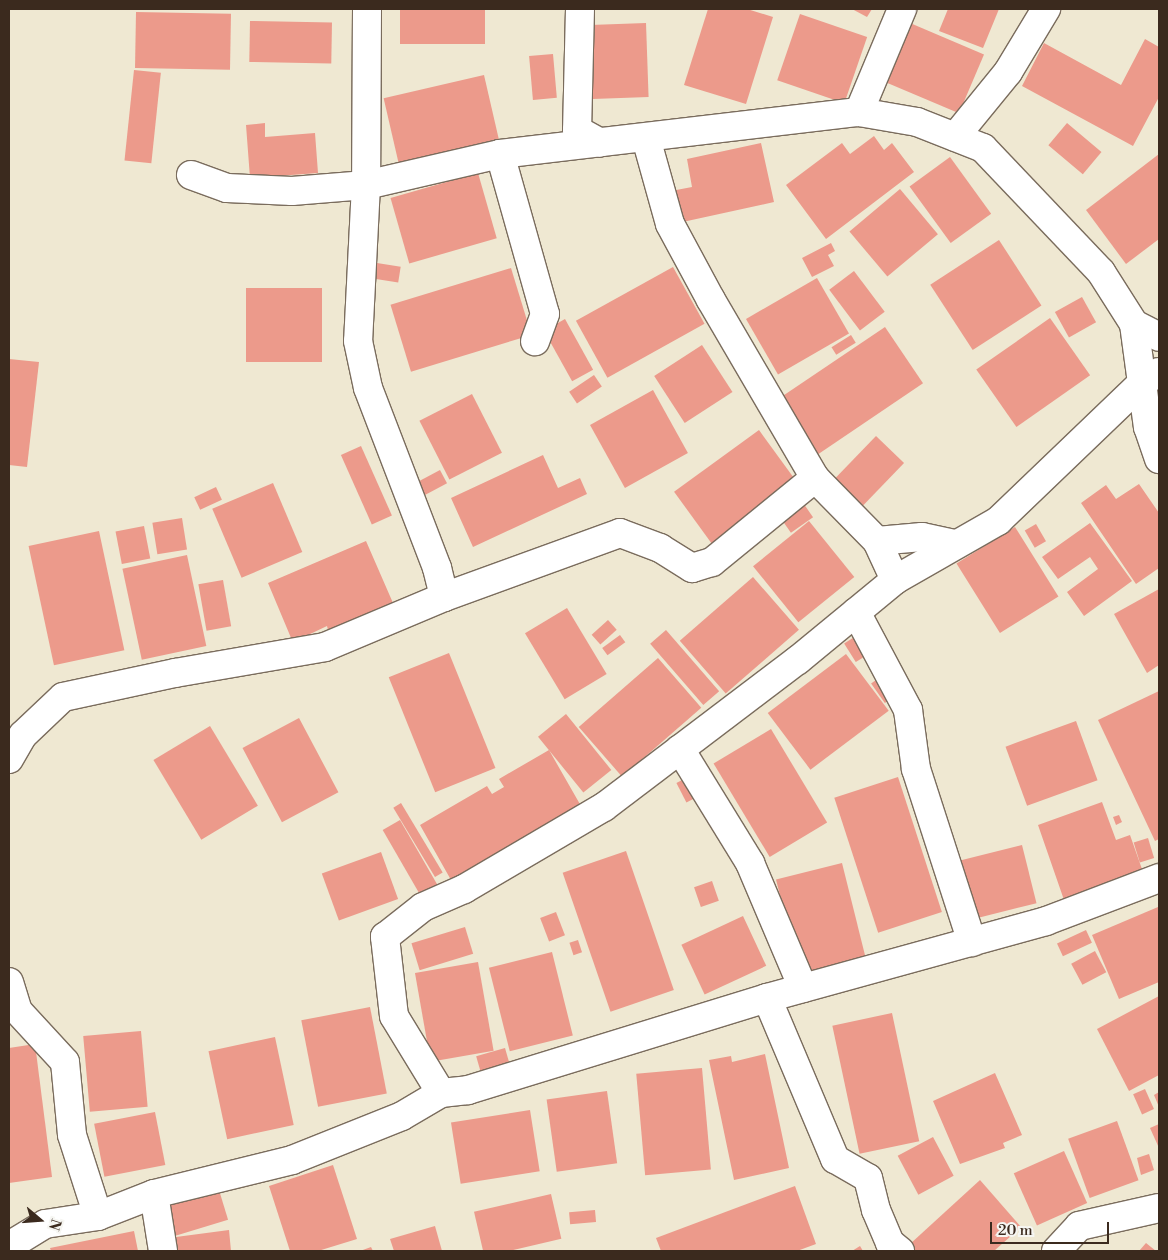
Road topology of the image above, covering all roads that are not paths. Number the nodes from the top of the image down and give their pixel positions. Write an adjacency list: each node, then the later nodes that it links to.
1 (367, 9): 11 (street)
2 (580, 9): 8 (street)
3 (902, 9): 5 (street)
4 (1046, 9): 6 (street)
5 (859, 112): 6 (street); 7 (street)
6 (955, 137): 12 (street)
7 (646, 138): 8 (street); 17 (street)
8 (600, 143): 9 (street)
9 (500, 154): 11 (street); 14 (street)
10 (191, 175): 11 (street)
11 (366, 185): 21 (street)
12 (1134, 324): 13 (street); 15 (street)
13 (1159, 337)
14 (535, 341)
15 (1151, 378): 16 (street); 19 (street)
16 (1159, 459)
17 (815, 478): 18 (street); 21 (street)
18 (877, 541): 19 (street); 20 (street)
19 (954, 544): 20 (street)
20 (895, 580): 22 (street)
21 (444, 597): 24 (street)
22 (856, 612): 23 (street); 26 (street)
23 (680, 749): 28 (street); 30 (street)
24 (9, 759)
25 (1159, 878): 26 (street)
26 (972, 942): 28 (street)
27 (9, 982): 33 (street)
28 (804, 988): 29 (street)
29 (767, 998): 30 (street); 36 (street)
30 (441, 1093): 31 (street)
31 (154, 1194): 33 (street); 35 (street)
32 (1159, 1208): 37 (street)
33 (98, 1216): 34 (street)
34 (9, 1246)
35 (164, 1251)
36 (900, 1251)
37 (1056, 1251)

